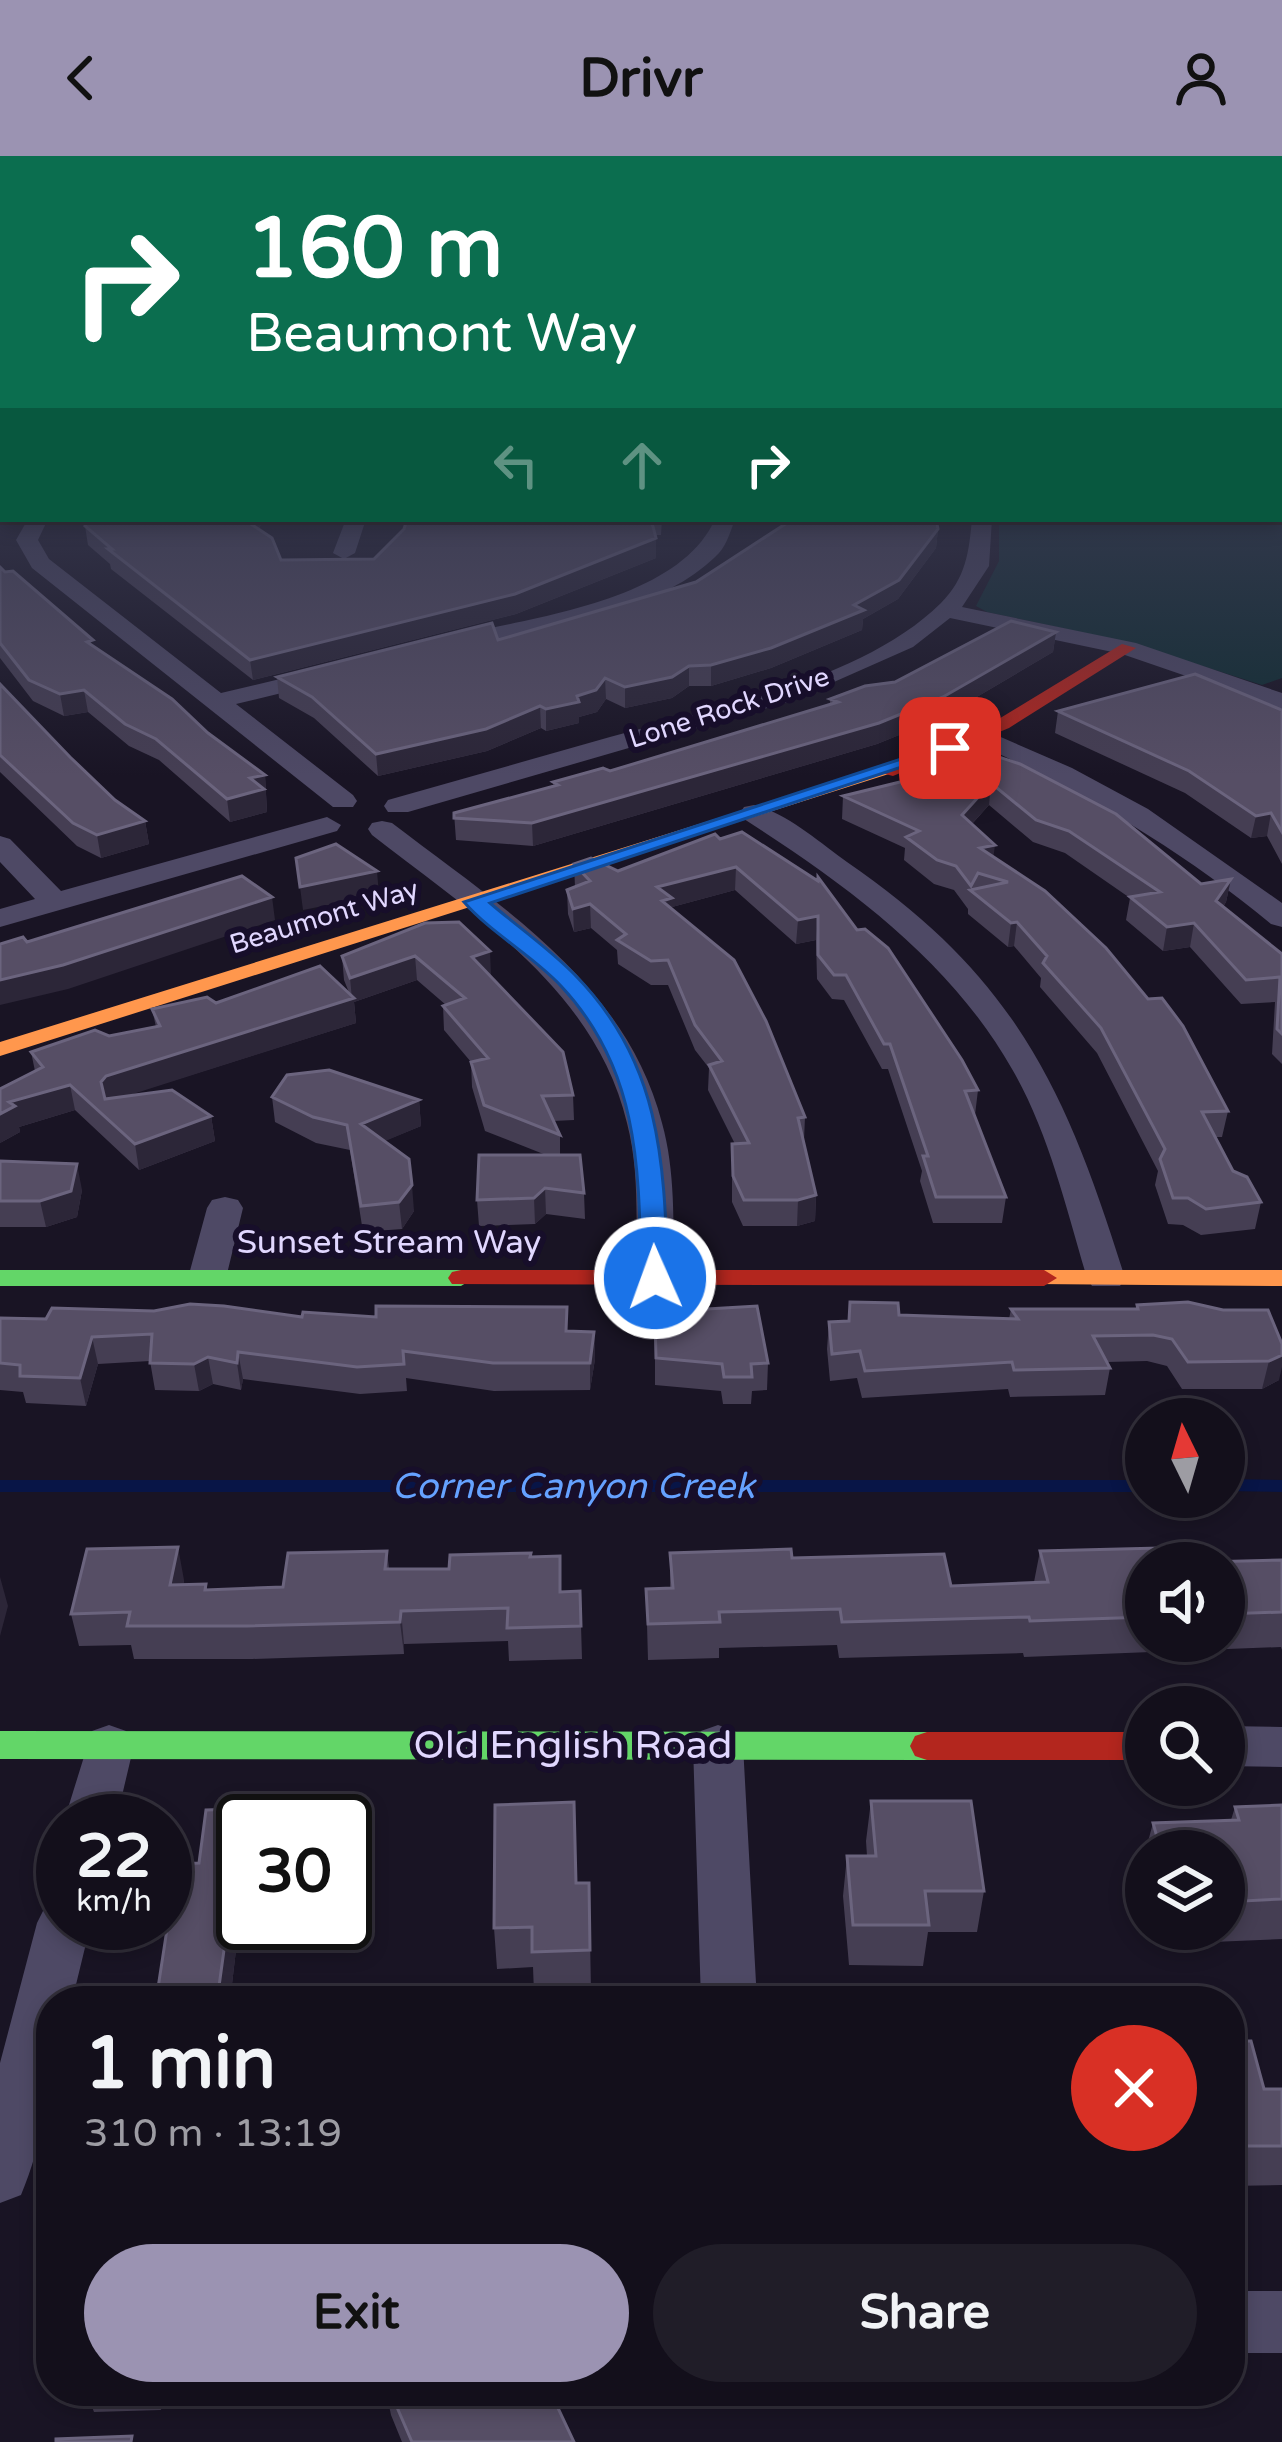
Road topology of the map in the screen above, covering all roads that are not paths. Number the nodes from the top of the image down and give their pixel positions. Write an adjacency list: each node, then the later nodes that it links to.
1 (39, 562): 8 (street)
2 (695, 562): 6 (street)
3 (981, 562): 4 (street, Lone Rock Drive)
4 (947, 611): 5 (street); 13 (street, Lone Rock Drive)
5 (1128, 648): 9 (street); 10 (street, Beaumont Way)
6 (414, 652)
7 (345, 670): 8 (street)
8 (219, 701): 11 (street)
9 (1282, 701)
10 (980, 736): 12 (street, Beaumont Way); 18 (street)
11 (335, 813): 13 (street); 15 (street)
12 (754, 813): 16 (street, Beaumont Way); 24 (street)
13 (390, 817): 16 (street)
14 (0, 844): 15 (street)
15 (55, 902): 17 (street)
16 (475, 902): 19 (street, Beaumont Way); 23 (street)
17 (0, 918)
18 (1282, 918)
19 (0, 1048)
20 (226, 1208): 22 (street)
21 (0, 1278): 22 (street, Sunset Stream Way)
22 (207, 1278): 23 (street, Sunset Stream Way)
23 (655, 1278): 24 (street, Sunset Stream Way)
24 (1106, 1279): 25 (street, Sunset Stream Way)
25 (1282, 1279)
26 (0, 1744): 27 (street, Old English Road)
27 (109, 1745): 28 (street, Old English Road); 32 (street)
28 (718, 1745): 29 (street, Old English Road); 35 (street)
29 (1125, 1746)
30 (1245, 1746): 31 (street)
31 (1282, 1747)
32 (97, 1794)
33 (57, 1950): 34 (street)
34 (48, 1986)
35 (728, 1986)
36 (36, 2033): 37 (street)
37 (0, 2175)
38 (1282, 2322): 39 (street)
39 (1245, 2323)

